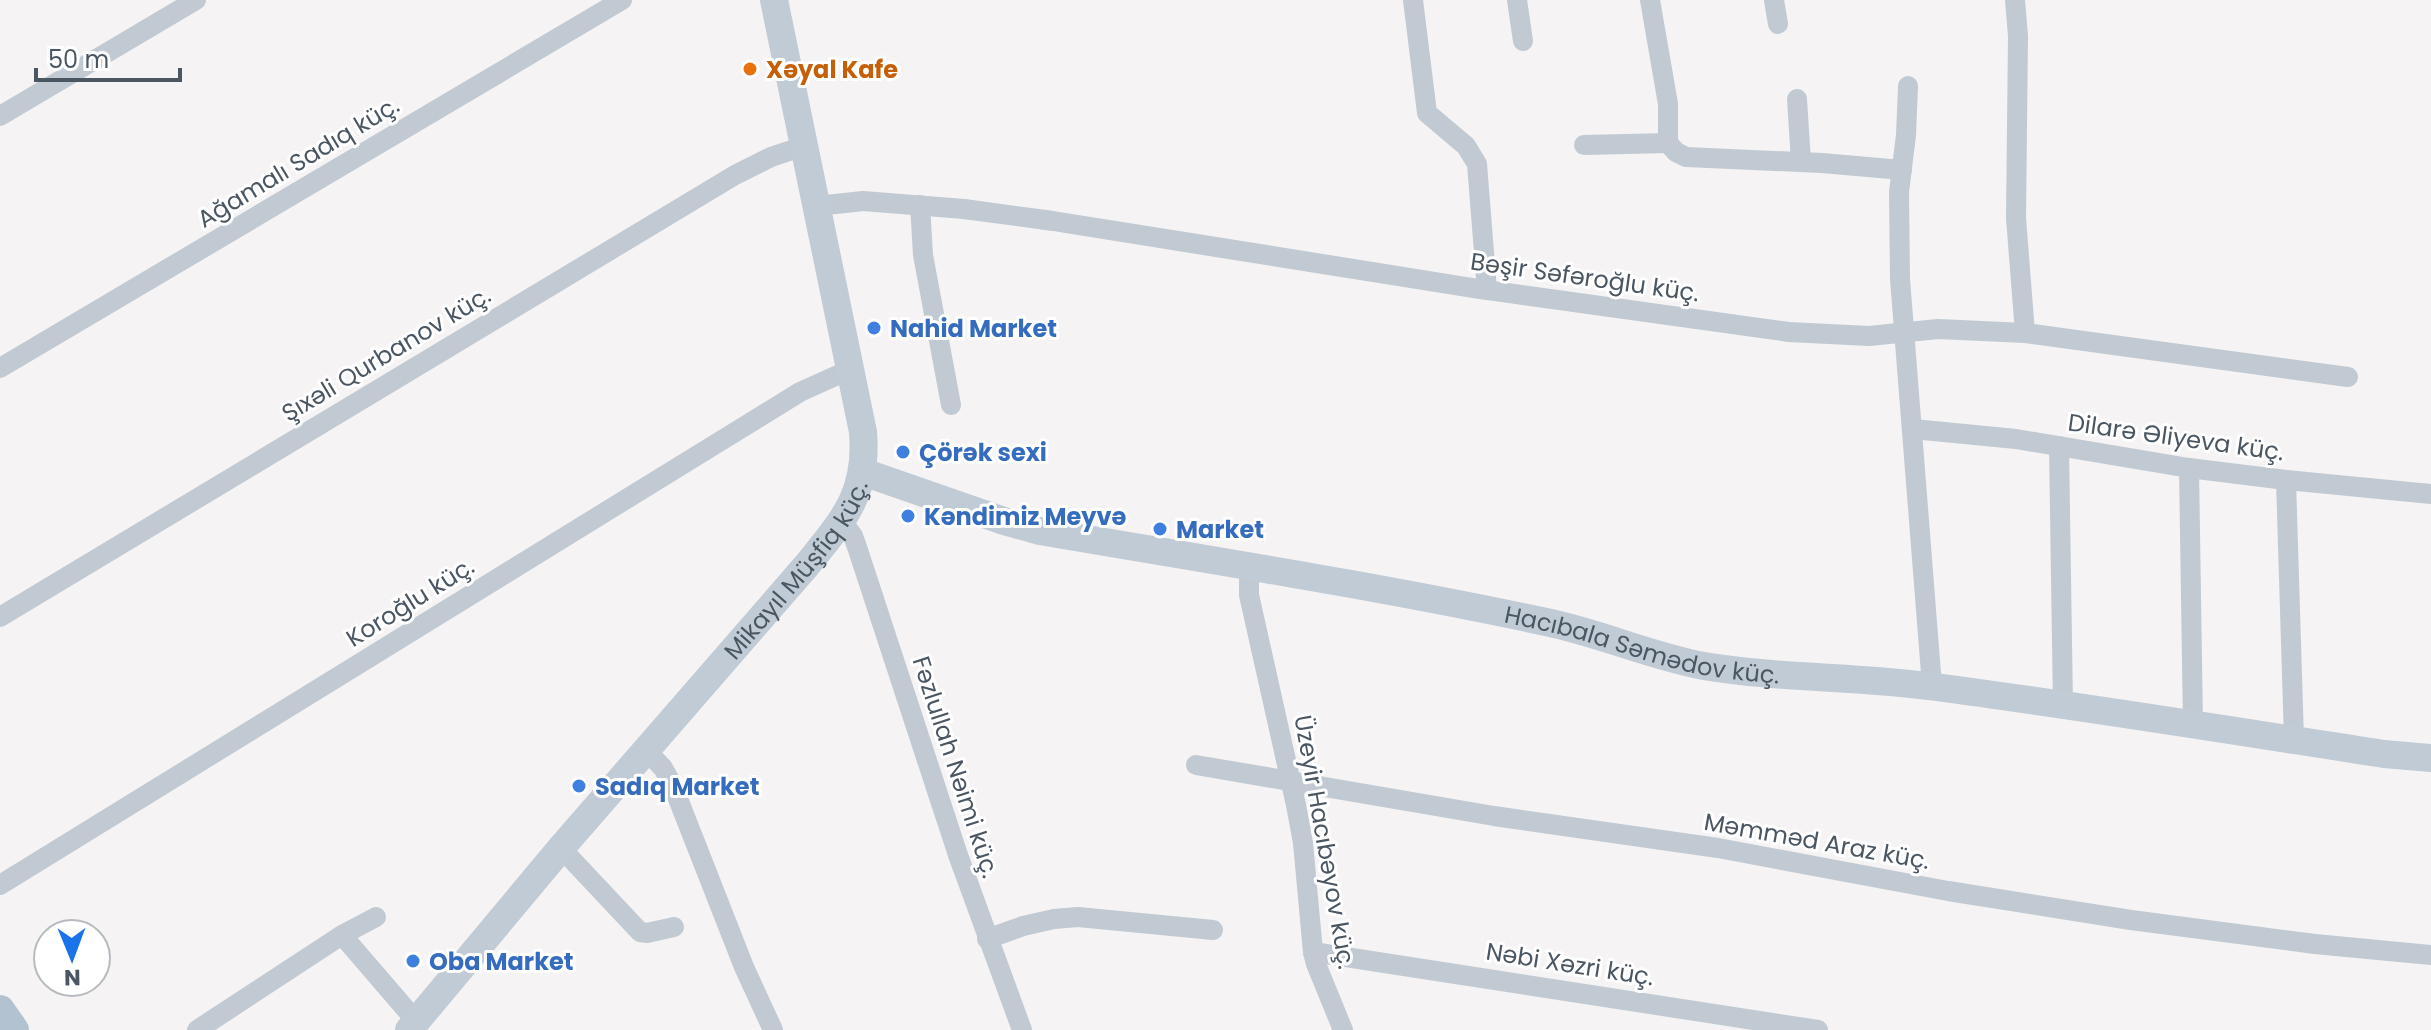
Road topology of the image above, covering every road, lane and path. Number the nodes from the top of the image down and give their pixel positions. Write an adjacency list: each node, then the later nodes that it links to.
1 (196, 0): 13 (street)
2 (622, 0): 24 (street, Ağamalı Sadıq küç.)
3 (774, 0): 16 (street, Mikayıl Müşfiq küç.)
4 (1413, 0): 21 (street)
5 (1517, 0): 10 (street)
6 (1650, 0): 14 (street)
7 (1774, 0): 9 (street)
8 (2015, 0): 22 (street)
9 (1778, 24)
10 (1523, 41)
11 (1908, 86): 18 (street)
12 (1797, 99): 17 (street)
13 (0, 116)
14 (1668, 143): 15 (street); 17 (street)
15 (1584, 145)
16 (804, 146): 20 (street, Mikayıl Müşfiq küç.); 36 (street, Şıxəli Qurbanov küç.)
17 (1801, 162): 18 (street)
18 (1902, 170): 23 (street)
19 (920, 205): 20 (street, Bəşir Səfəroğlu küç.); 21 (street, Bəşir Səfəroğlu küç.); 27 (street)
20 (817, 206): 25 (street, Mikayıl Müşfiq küç.)
21 (1487, 290): 23 (street, Bəşir Səfəroğlu küç.)
22 (2025, 333): 23 (street, Bəşir Səfəroğlu küç.); 26 (street, Bəşir Səfəroğlu küç.)
23 (1904, 334): 28 (street)
24 (0, 368)
25 (851, 369): 31 (street, Mikayıl Müşfiq küç.); 46 (street, Koroğlu küç.)
26 (2348, 377)
27 (951, 405)
28 (1913, 429): 29 (street, Dilarə Əliyeva küç.); 37 (street)
29 (2059, 446): 30 (street, Dilarə Əliyeva küç.); 38 (street)
30 (2189, 468): 32 (street, Dilarə Əliyeva küç.); 39 (street)
31 (863, 472): 34 (street, Mikayıl Müşfiq küç.); 35 (street, Hacıbala Səmədov küç.)
32 (2286, 480): 33 (street, Dilarə Əliyeva küç.); 40 (street)
33 (2431, 494)
34 (842, 521): 41 (street, Mikayıl Müşfiq küç.); 51 (street, Fəzlullah Nəimi küç.)
35 (1249, 566): 37 (street, Hacıbala Səmədov küç.); 44 (street, Üzeyir Hacıbəyov küç.)
36 (0, 617)
37 (1932, 686): 38 (street, Hacıbala Səmədov küç.)
38 (2063, 706): 39 (street, Hacıbala Səmədov küç.)
39 (2193, 725): 40 (street, Hacıbala Səmədov küç.)
40 (2294, 740): 42 (street, Hacıbala Səmədov küç.)
41 (645, 749): 45 (street, Mikayıl Müşfiq küç.); 58 (street)
42 (2431, 758)
43 (1196, 765): 44 (street, Məmməd Araz küç.)
44 (1291, 781): 52 (street, Üzeyir Hacıbəyov küç.); 53 (street, Məmməd Araz küç.)
45 (561, 848): 48 (street); 55 (street, Mikayıl Müşfiq küç.)
46 (0, 885)
47 (376, 917): 50 (street)
48 (674, 927)
49 (1213, 930): 51 (street)
50 (342, 935): 55 (street); 57 (street)
51 (987, 939): 59 (street, Fəzlullah Nəimi küç.)
52 (1313, 952): 60 (street, Üzeyir Hacıbəyov küç.); 61 (street, Nəbi Xəzri küç.)
53 (2431, 955)
54 (0, 1010): 56 (main road)
55 (412, 1026)
56 (14, 1030)
57 (197, 1030)
58 (773, 1030)
59 (1022, 1030)
60 (1343, 1030)
61 (1818, 1030)

